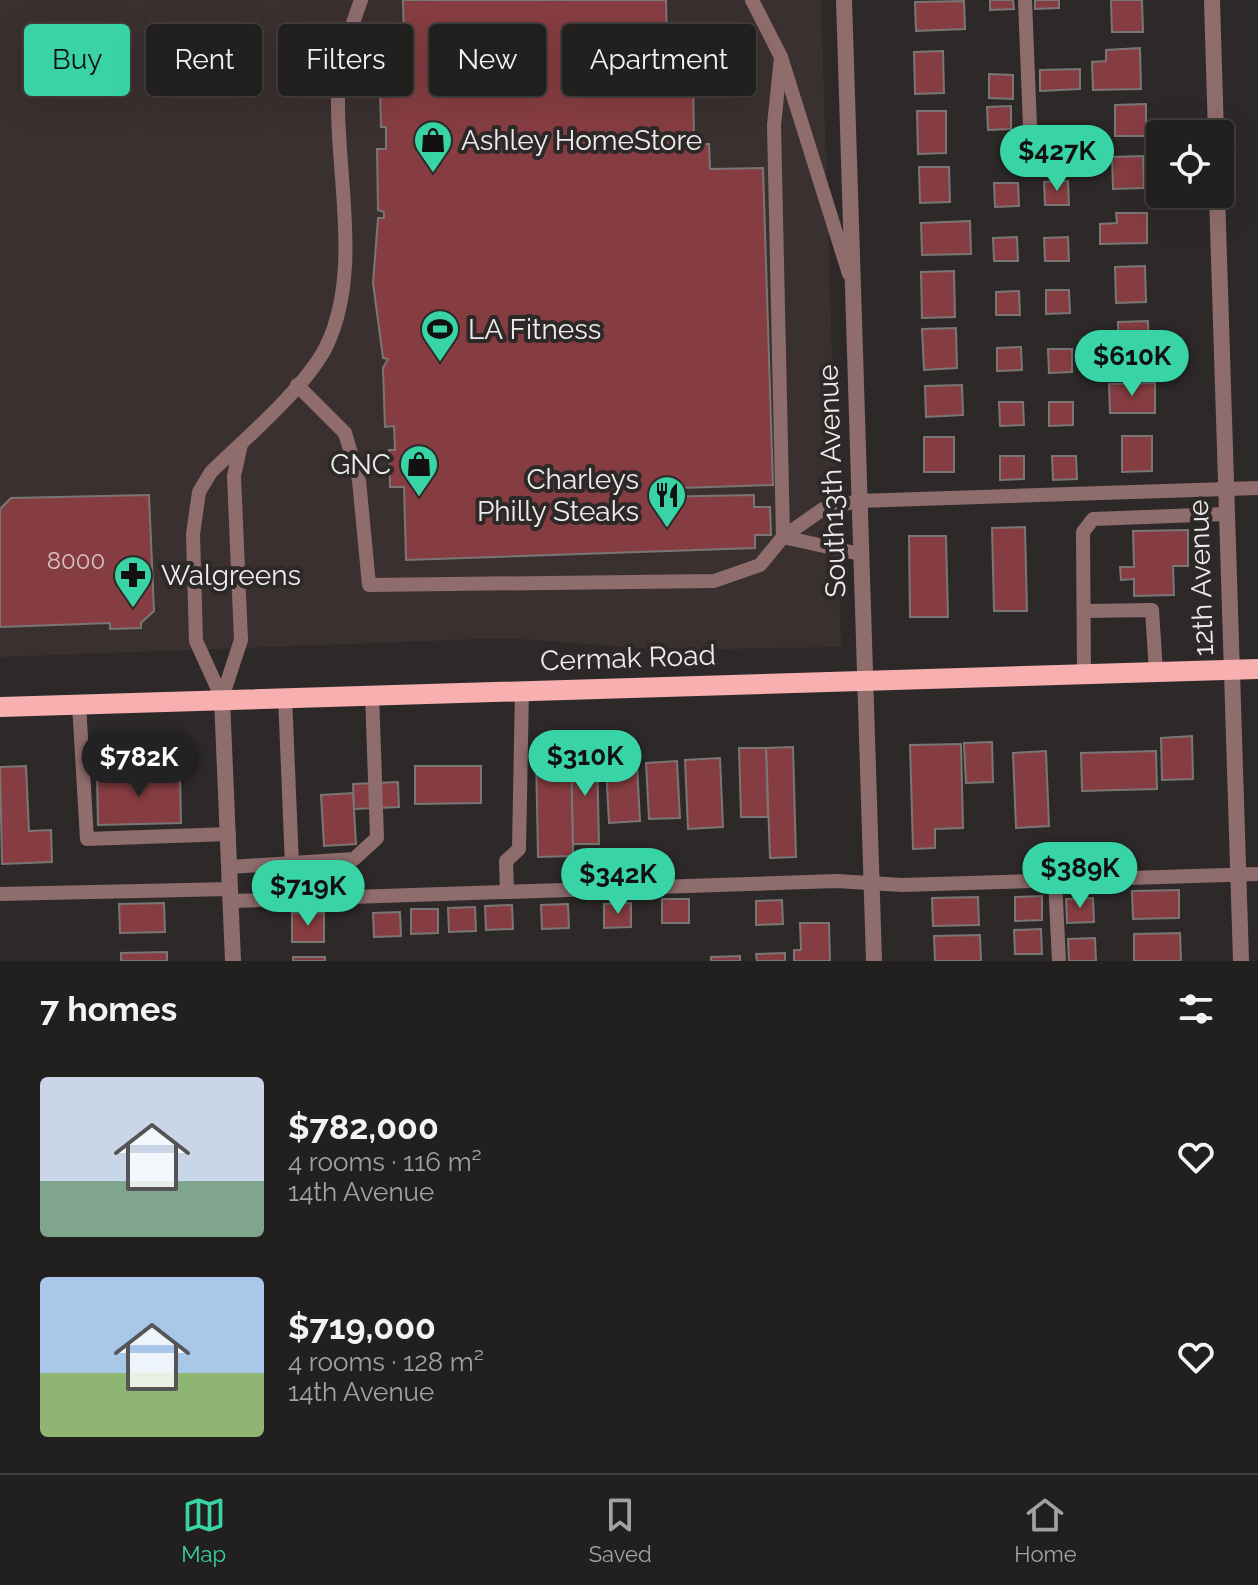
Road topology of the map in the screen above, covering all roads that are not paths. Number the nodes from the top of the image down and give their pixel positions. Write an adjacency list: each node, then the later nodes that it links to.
1 (361, 0): 11 (lane)
2 (752, 0): 6 (lane)
3 (844, 0): 10 (street, South13th Avenue)
4 (1025, 0): 8 (lane)
5 (1212, 0): 7 (street)
6 (781, 57): 10 (lane); 17 (lane)
7 (1216, 120)
8 (1030, 127)
9 (1217, 208): 14 (street, 12th Avenue)
10 (852, 283): 15 (street, South13th Avenue)
11 (297, 385): 12 (lane); 17 (lane)
12 (241, 443): 28 (lane); 28 (lane)
13 (1258, 488): 14 (lane)
14 (1225, 489): 15 (lane); 16 (street, 12th Avenue)
15 (858, 501): 17 (lane); 18 (street, South13th Avenue)
16 (1225, 514): 19 (lane); 21 (street, 12th Avenue)
17 (783, 537): 18 (lane)
18 (860, 554): 24 (street, South13th Avenue)
19 (1084, 611): 22 (lane); 23 (lane)
20 (1258, 669): 21 (main road, Cermak Road)
21 (1230, 670): 22 (main road, Cermak Road); 34 (street, 12th Avenue)
22 (1156, 672): 23 (main road, Cermak Road)
23 (1084, 674): 24 (main road, Cermak Road)
24 (864, 679): 25 (main road, Cermak Road); 37 (street, South13th Avenue)
25 (522, 689): 26 (main road, Cermak Road); 38 (lane)
26 (372, 693): 27 (main road, Cermak Road); 32 (lane)
27 (285, 696): 28 (main road, Cermak Road); 32 (lane)
28 (222, 698): 29 (main road, Cermak Road); 31 (street)
29 (79, 704): 30 (main road, Cermak Road); 31 (lane)
30 (0, 707)
31 (229, 834): 33 (street)
32 (292, 865): 33 (lane)
33 (230, 867): 40 (street)
34 (1237, 874): 35 (lane); 36 (lane); 44 (street, 12th Avenue)
35 (1258, 874)
36 (1055, 880): 37 (lane); 43 (lane)
37 (871, 885): 38 (lane); 42 (street, South13th Avenue)
38 (507, 892): 40 (lane)
39 (0, 894): 40 (lane)
40 (232, 895): 41 (street)
41 (233, 961)
42 (874, 961)
43 (1059, 961)
44 (1241, 961)

